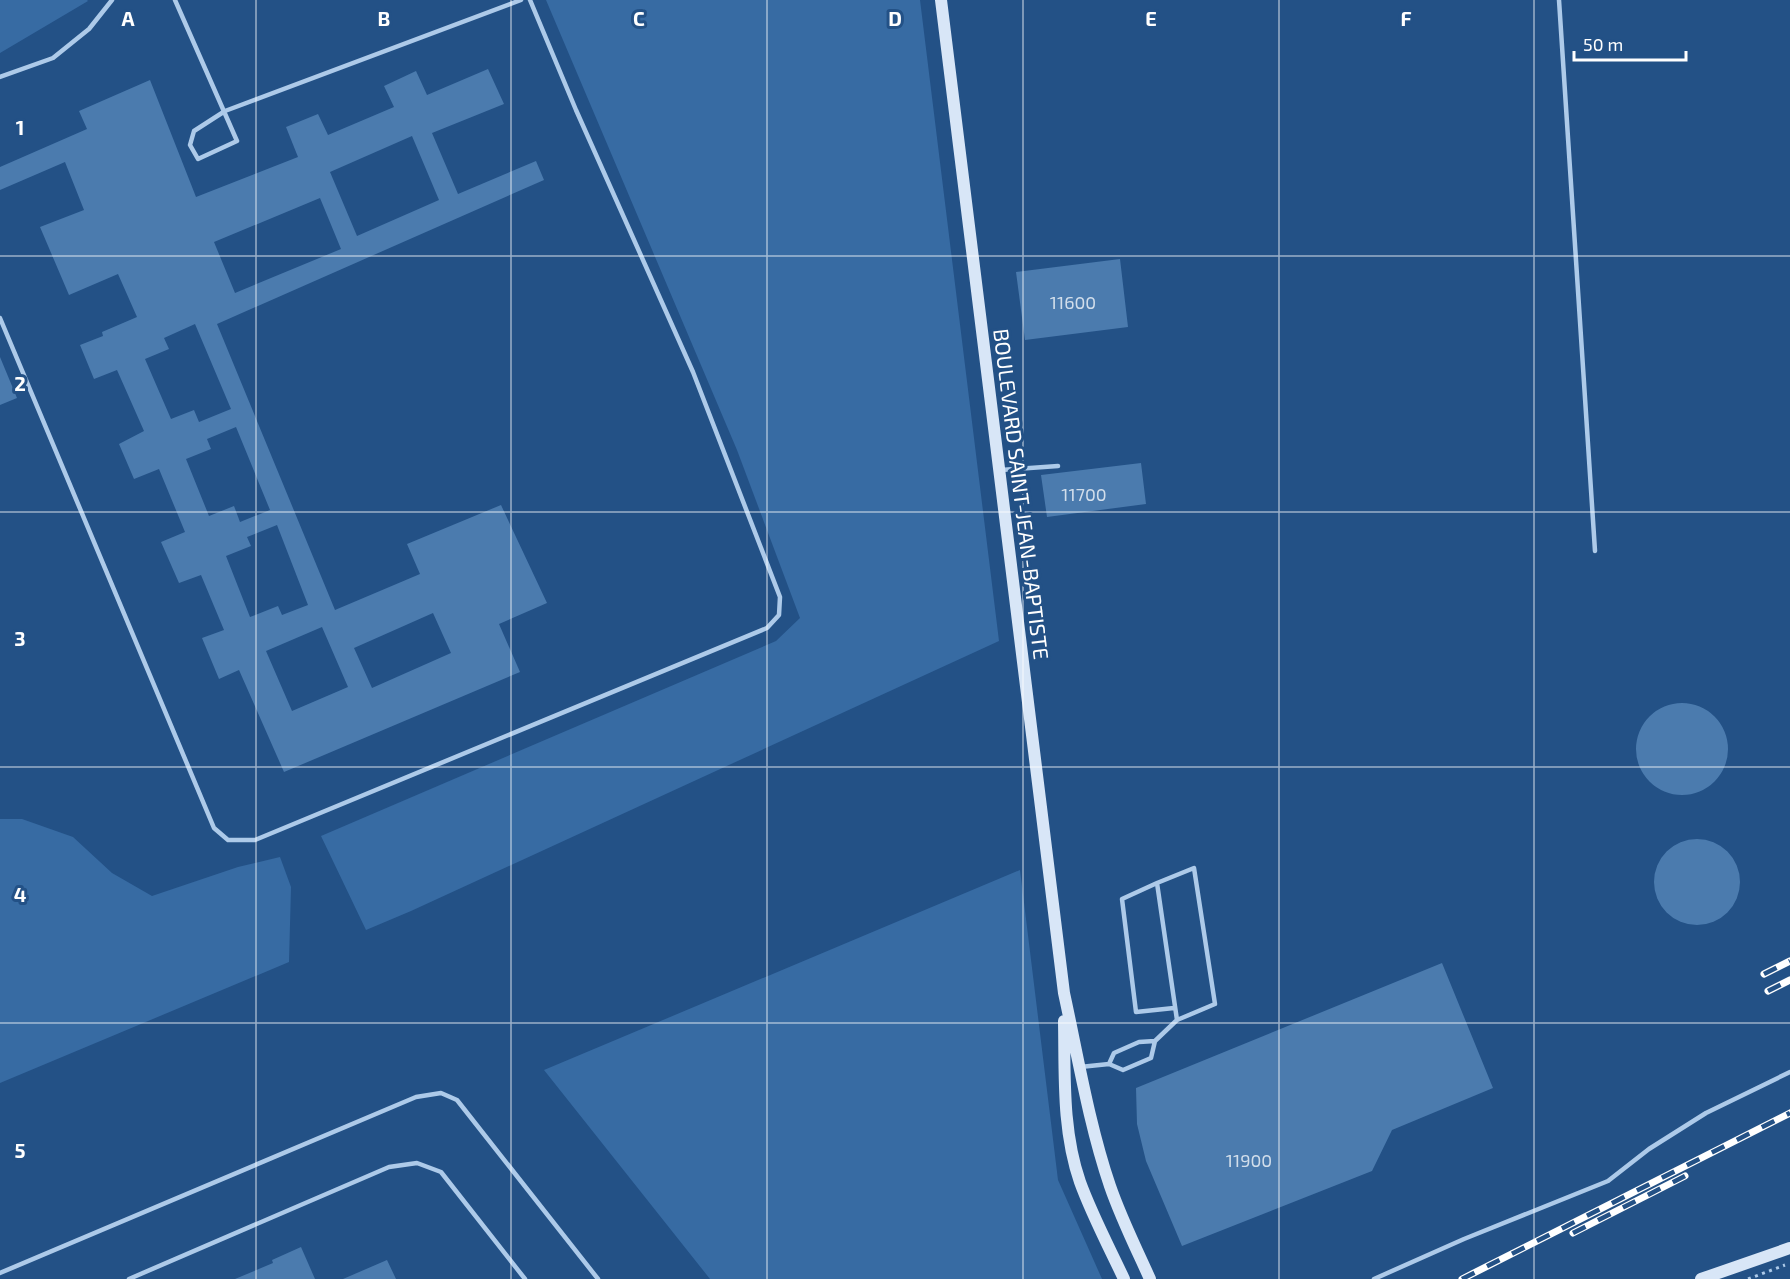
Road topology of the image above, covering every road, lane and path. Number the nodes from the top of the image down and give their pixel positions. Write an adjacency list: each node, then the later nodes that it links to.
1 (112, 0): 7 (lane)
2 (175, 0): 8 (lane)
3 (520, 0): 8 (lane)
4 (530, 0): 9 (lane)
5 (940, 0): 11 (main road, BOULEVARD SAINT-JEAN-BAPTISTE)
6 (1559, 0): 12 (lane)
7 (0, 77)
8 (225, 111): 8 (lane)
9 (0, 318)
10 (1058, 466): 11 (lane)
11 (999, 470): 14 (main road, BOULEVARD SAINT-JEAN-BAPTISTE)
12 (1595, 551)
13 (1157, 883): 15 (lane); 15 (lane); 16 (lane)
14 (1064, 993): 19 (main road, BOULEVARD SAINT-JEAN-BAPTISTE); 27 (main road, BOULEVARD SAINT-JEAN-BAPTISTE)
15 (1174, 1008): 16 (lane)
16 (1177, 1020): 17 (lane)
17 (1155, 1041): 18 (lane); 18 (lane)
18 (1109, 1064): 19 (lane)
19 (1080, 1067): 28 (main road, BOULEVARD SAINT-JEAN-BAPTISTE)
20 (1790, 1072): 29 (lane)
21 (1790, 1248): 30 (main road)
22 (1790, 1264): 31 (path)
23 (0, 1273): 26 (lane)
24 (129, 1279): 25 (lane)
25 (525, 1279)
26 (598, 1279)
27 (1124, 1279)
28 (1150, 1279)
29 (1374, 1279)
30 (1701, 1279)
31 (1748, 1279)

